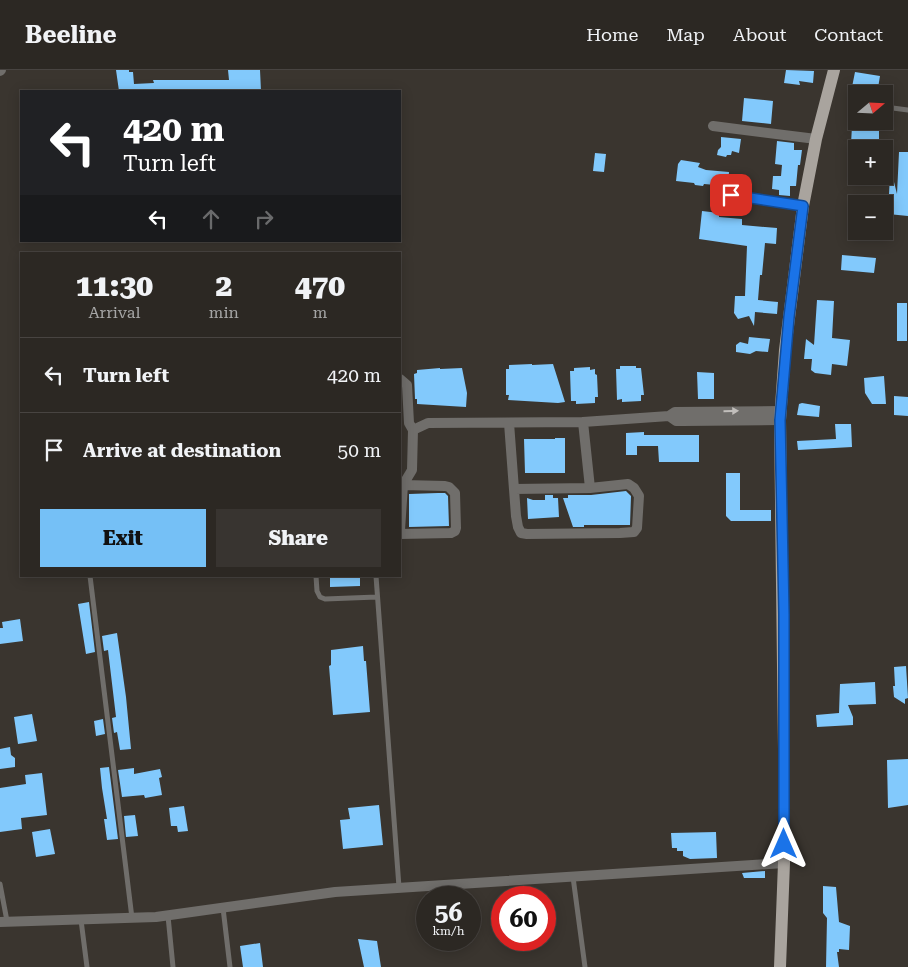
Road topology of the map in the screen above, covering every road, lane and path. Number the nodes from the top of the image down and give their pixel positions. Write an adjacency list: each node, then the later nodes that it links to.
1 (834, 70): 5 (main road)
2 (893, 108): 3 (lane)
3 (908, 110)
4 (713, 126): 5 (street)
5 (816, 139): 7 (main road)
6 (731, 195): 7 (lane)
7 (803, 206): 9 (main road)
8 (401, 380): 12 (street)
9 (781, 415): 10 (street); 24 (main road)
10 (583, 422): 11 (street); 16 (street)
11 (509, 423): 12 (street); 17 (street)
12 (407, 425): 13 (street)
13 (412, 470): 14 (street); 15 (street)
14 (401, 471)
15 (403, 485): 18 (street); 19 (street)
16 (590, 488): 17 (street); 17 (street)
17 (514, 489)
18 (401, 516)
19 (401, 532)
20 (90, 577): 30 (lane)
21 (316, 577): 23 (lane)
22 (376, 577): 23 (lane)
23 (378, 597): 27 (lane)
24 (784, 863): 25 (street); 37 (main road)
25 (573, 876): 27 (street); 36 (lane)
26 (0, 884): 32 (lane)
27 (399, 889): 28 (street)
28 (223, 908): 29 (street); 35 (lane)
29 (168, 916): 30 (street); 34 (lane)
30 (132, 918): 31 (street)
31 (81, 920): 32 (street); 33 (lane)
32 (3, 922)
33 (87, 967)
34 (173, 967)
35 (230, 967)
36 (585, 967)
37 (780, 967)

